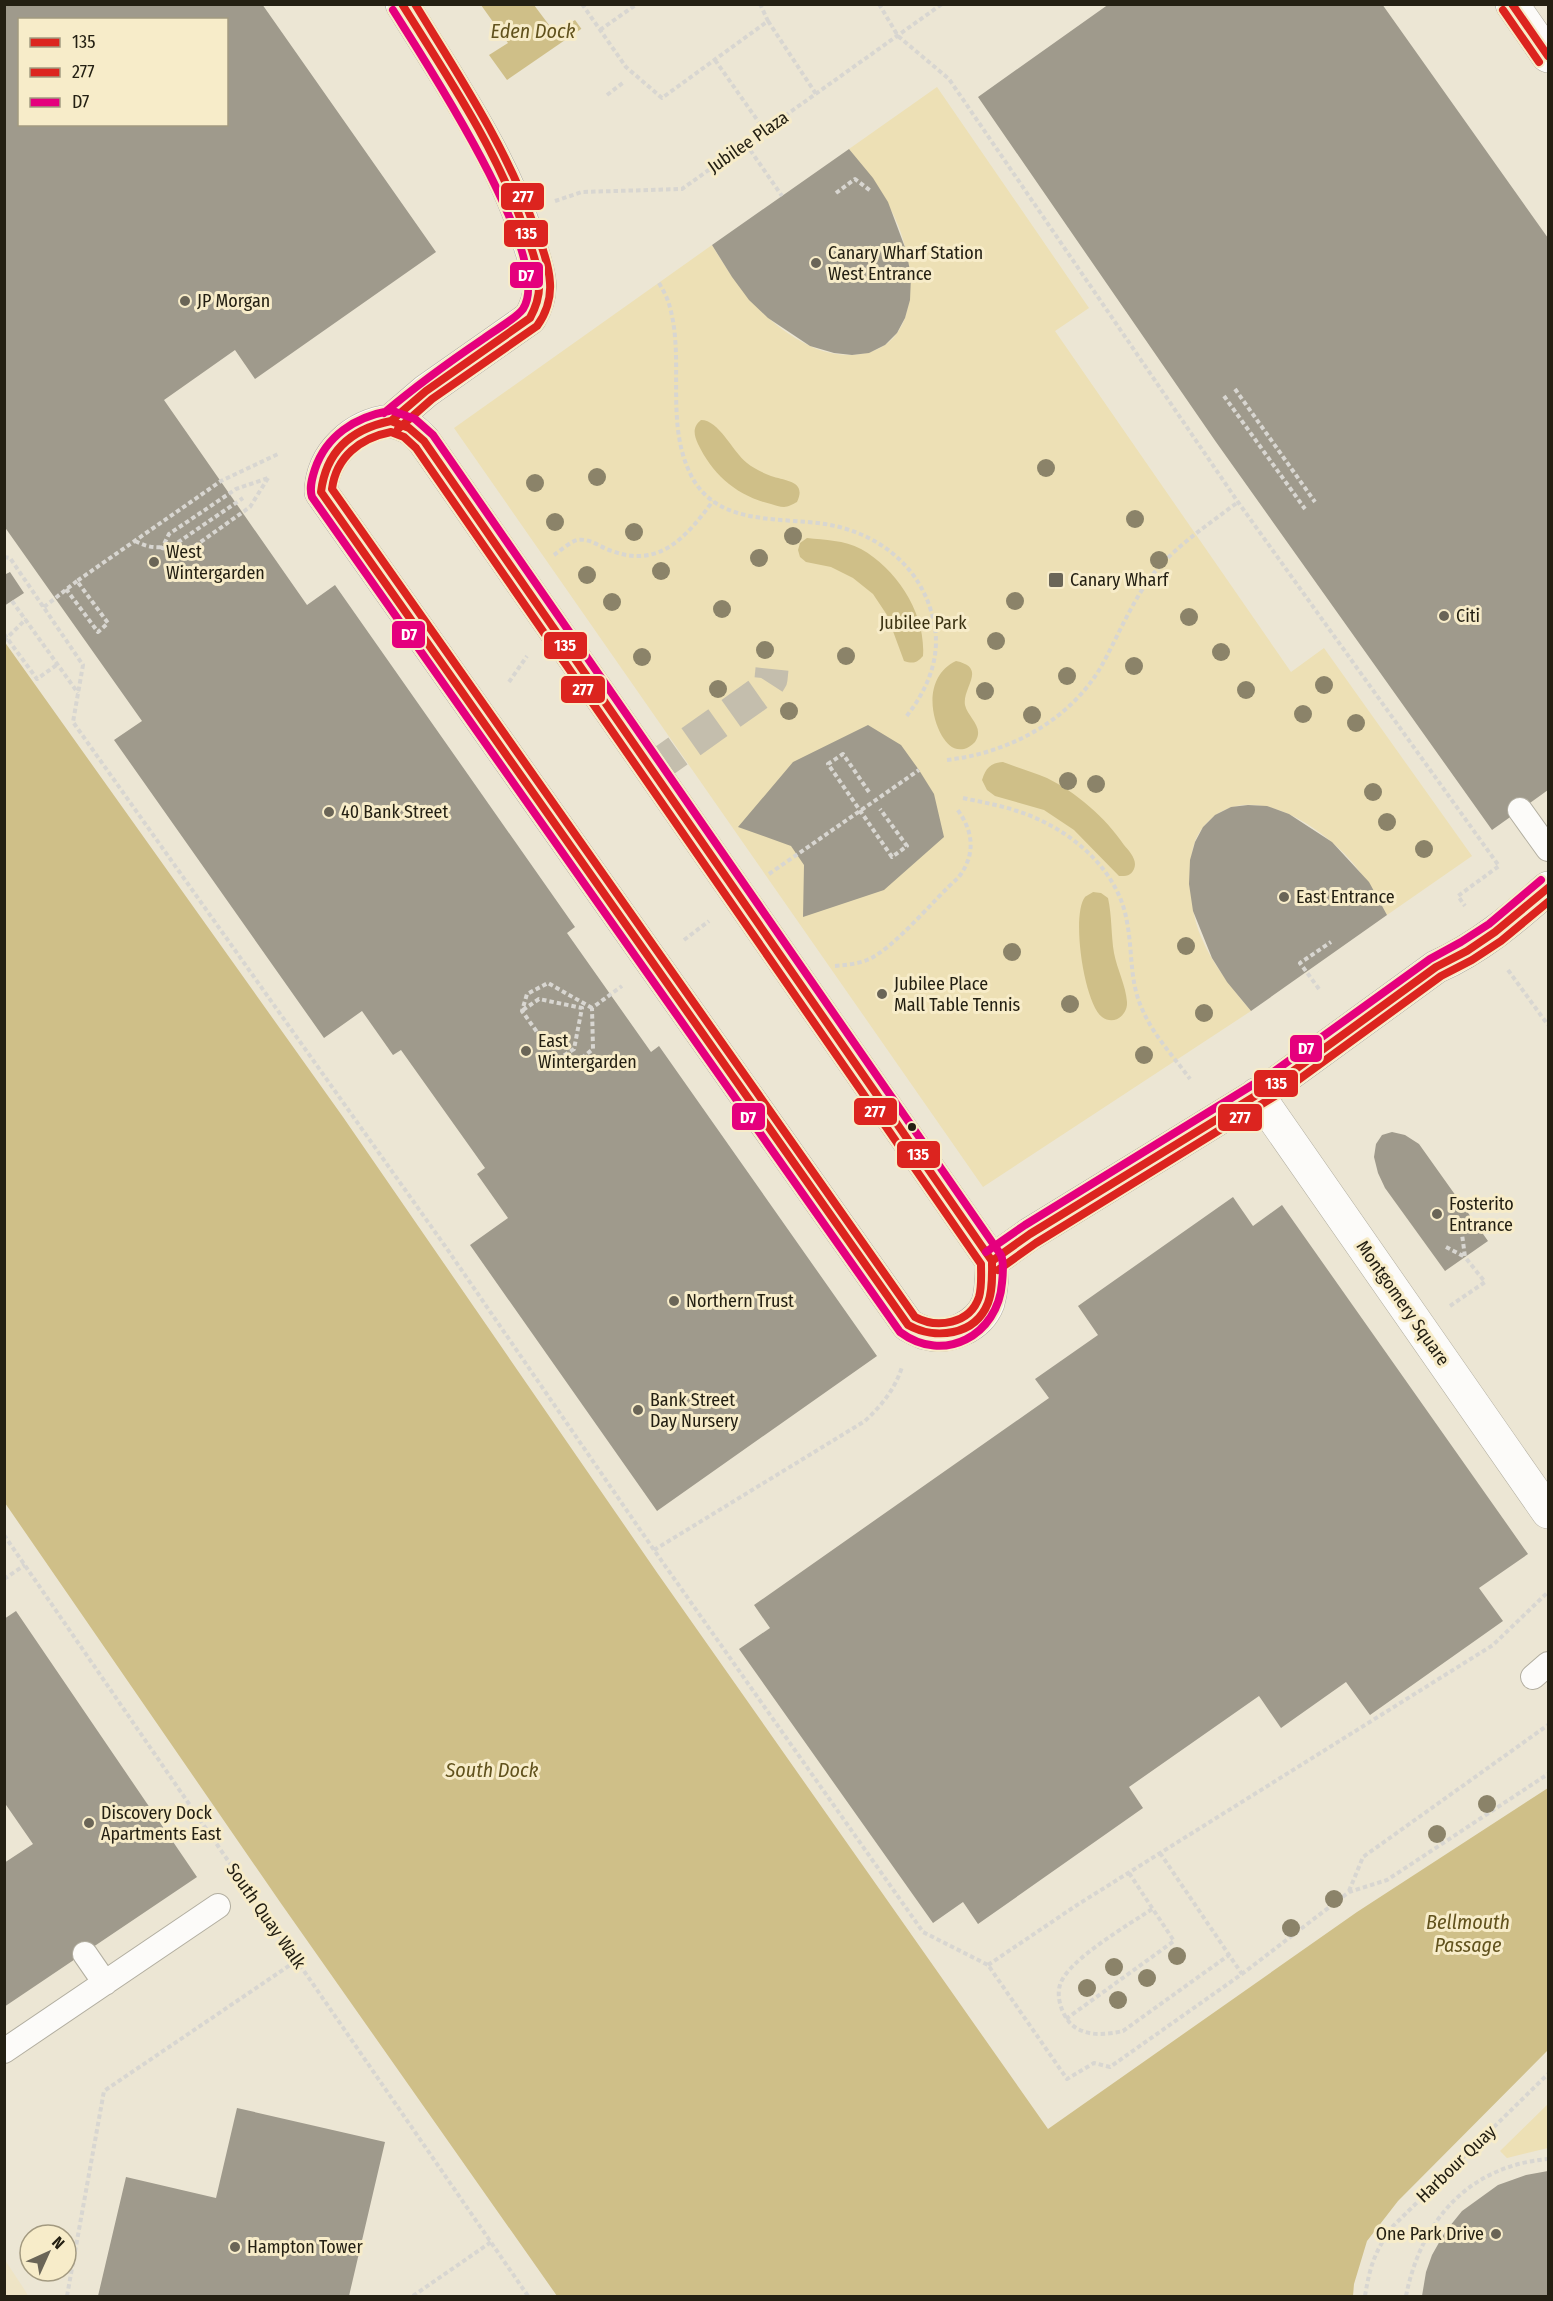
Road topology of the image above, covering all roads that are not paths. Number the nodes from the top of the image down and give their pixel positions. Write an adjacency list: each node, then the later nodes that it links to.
1 (402, 4): 4 (street)
2 (1512, 4): 3 (street)
3 (1548, 56)
4 (391, 421): 9 (street); 9 (street)
5 (1520, 810): 6 (lane)
6 (1548, 849)
7 (1548, 888): 8 (street)
8 (1257, 1094): 9 (street); 10 (street, Montgomery Square)
9 (992, 1261)
10 (1548, 1512)
11 (218, 1906): 13 (lane)
12 (85, 1954): 13 (lane)
13 (105, 1983): 14 (lane)
14 (4, 2051)

